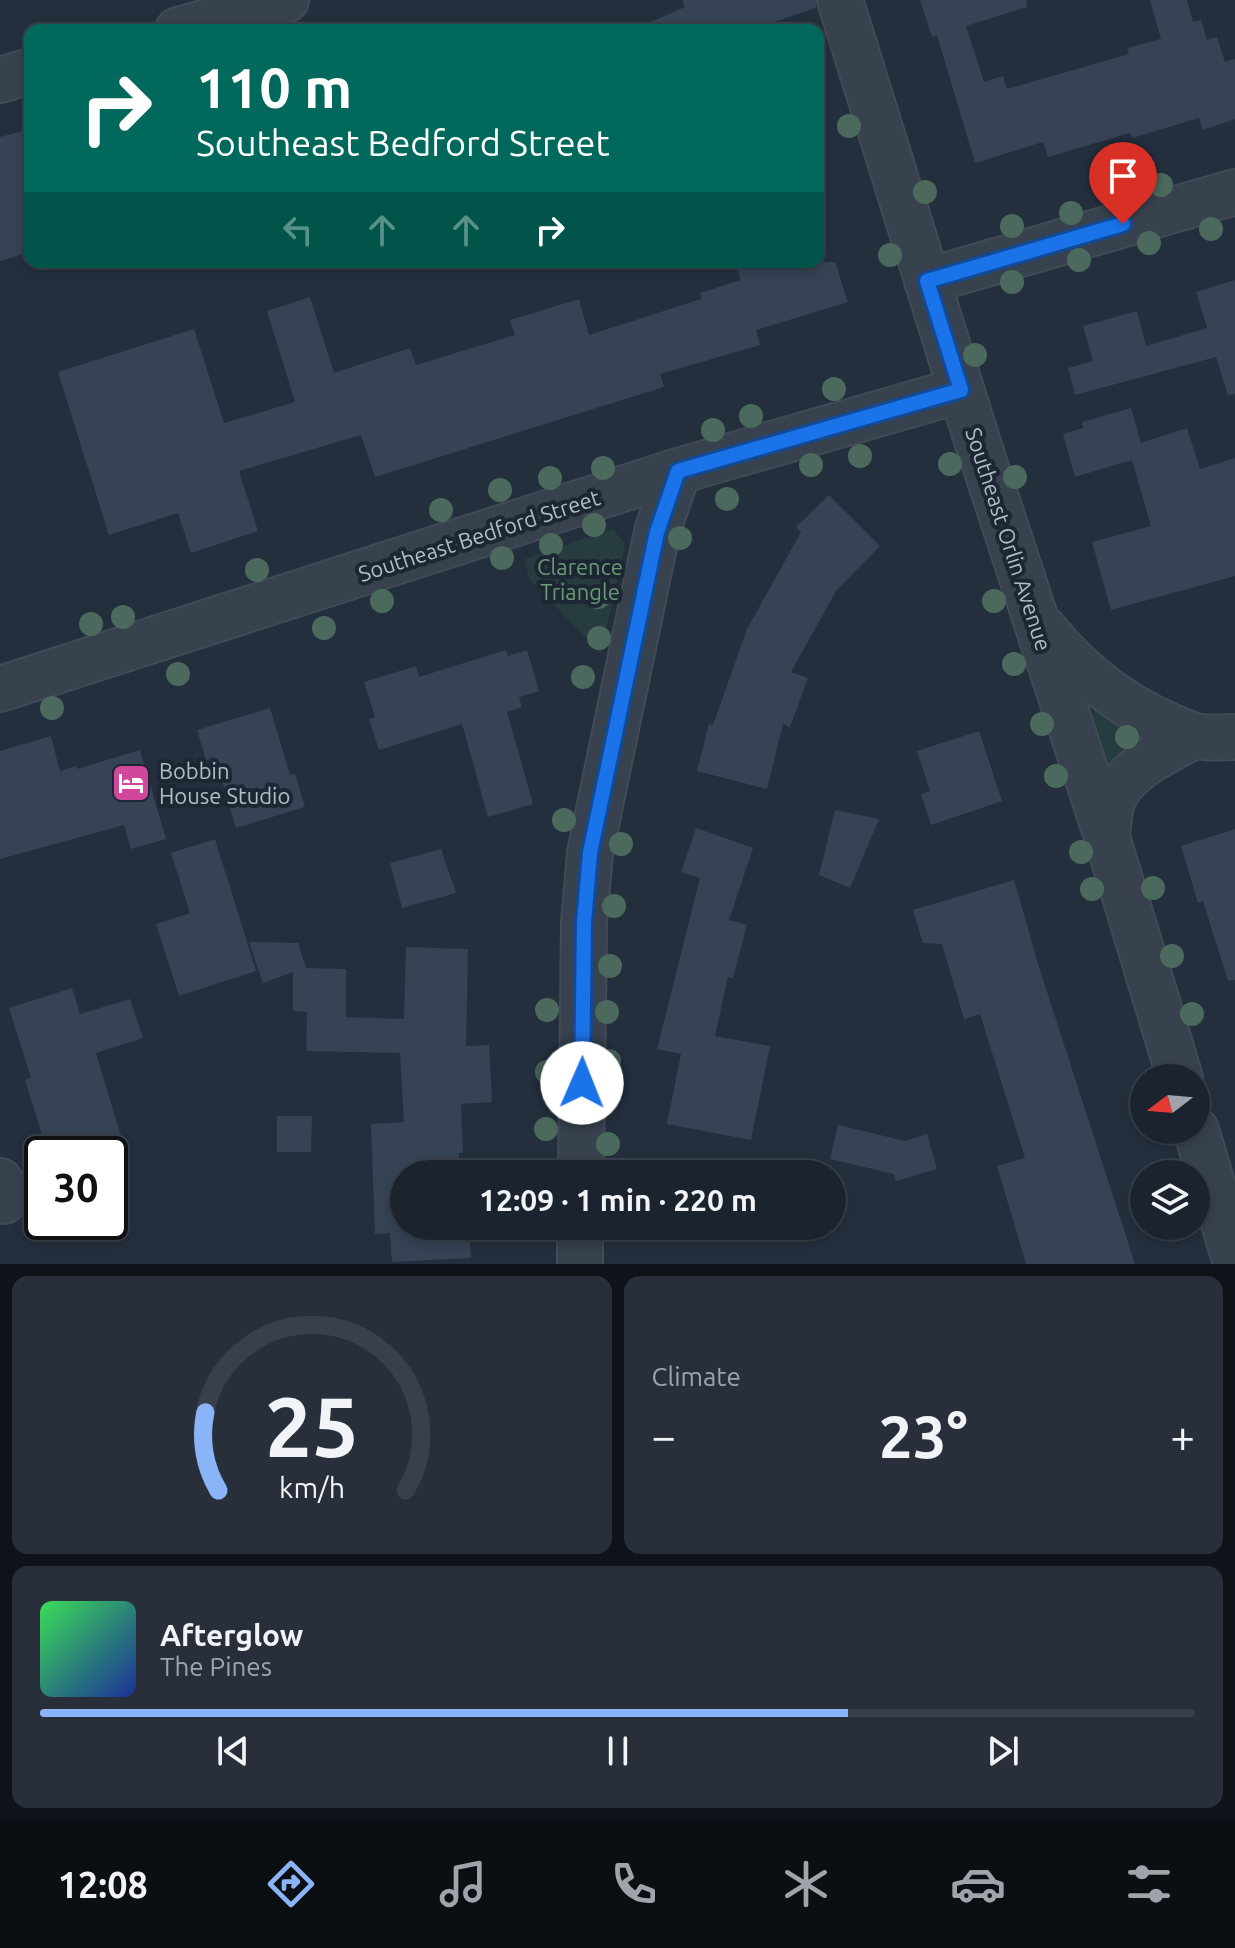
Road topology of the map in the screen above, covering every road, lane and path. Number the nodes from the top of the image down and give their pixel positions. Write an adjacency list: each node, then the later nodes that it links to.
1 (286, 0): 3 (street)
2 (840, 0): 7 (street, Southeast Orlin Avenue)
3 (200, 24)
4 (24, 73): 5 (street)
5 (0, 80)
6 (1235, 192): 7 (street)
7 (927, 281): 8 (street, Southeast Orlin Avenue)
8 (961, 390): 9 (street, Southeast Bedford Street); 10 (street, Southeast Orlin Avenue)
9 (678, 471): 11 (street, Southeast Bedford Street); 16 (street)
10 (1033, 614): 12 (street); 13 (street, Southeast Orlin Avenue)
11 (0, 689)
12 (1215, 737): 13 (street)
13 (1107, 837): 14 (street, Southeast Orlin Avenue)
14 (1176, 1064)
15 (1200, 1144): 18 (street)
16 (581, 1160)
17 (580, 1240): 19 (street)
18 (1235, 1260)
19 (580, 1264)

